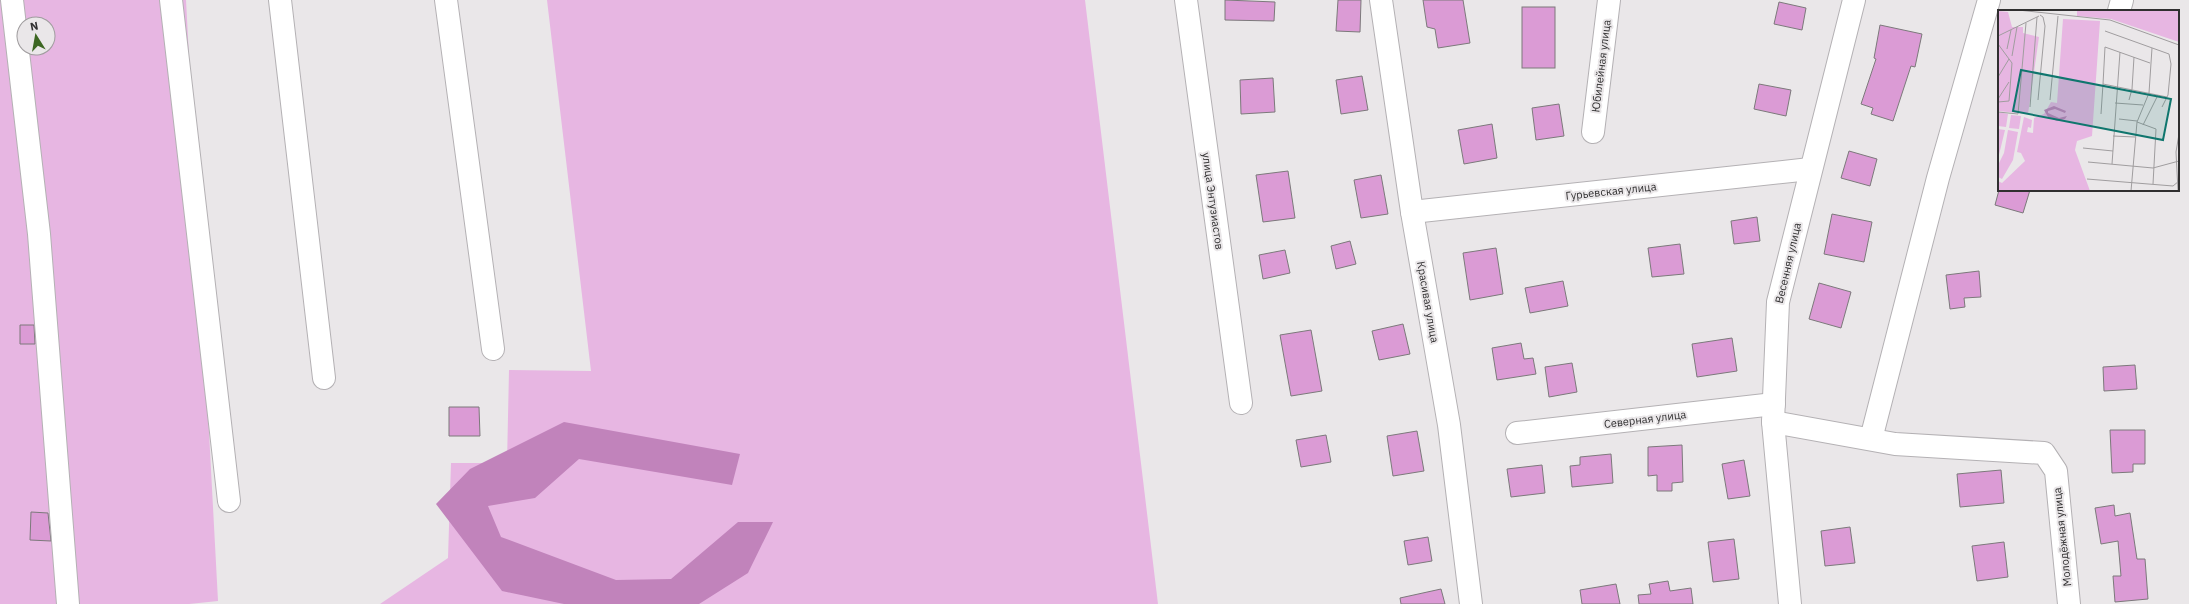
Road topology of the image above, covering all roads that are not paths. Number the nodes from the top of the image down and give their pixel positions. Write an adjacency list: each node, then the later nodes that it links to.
1 (12, 0): 23 (street)
2 (171, 0): 22 (street)
3 (280, 0): 16 (street)
4 (446, 0): 15 (street)
5 (1186, 0): 17 (street, улица Энтузиастов)
6 (1381, 0): 14 (street, Красивая улица)
7 (1609, 0): 12 (street, Юбилейная улица)
8 (1854, 0): 13 (street, Весенняя улица)
9 (1989, 0): 20 (street)
10 (2122, 0): 11 (street)
11 (2119, 10)
12 (1593, 132)
13 (1810, 169): 14 (street, Гурьевская улица); 18 (street, Весенняя улица)
14 (1412, 212): 24 (street, Красивая улица)
15 (493, 349)
16 (324, 378)
17 (1240, 403)
18 (1773, 413): 19 (street, Северная улица); 20 (street, Северная улица); 25 (street, Весенняя улица)
19 (1517, 433)
20 (1871, 439): 21 (street, Северная улица)
21 (2056, 471): 26 (street, Молодёжная улица)
22 (229, 501)
23 (68, 604)
24 (1471, 604)
25 (1790, 604)
26 (2069, 604)

